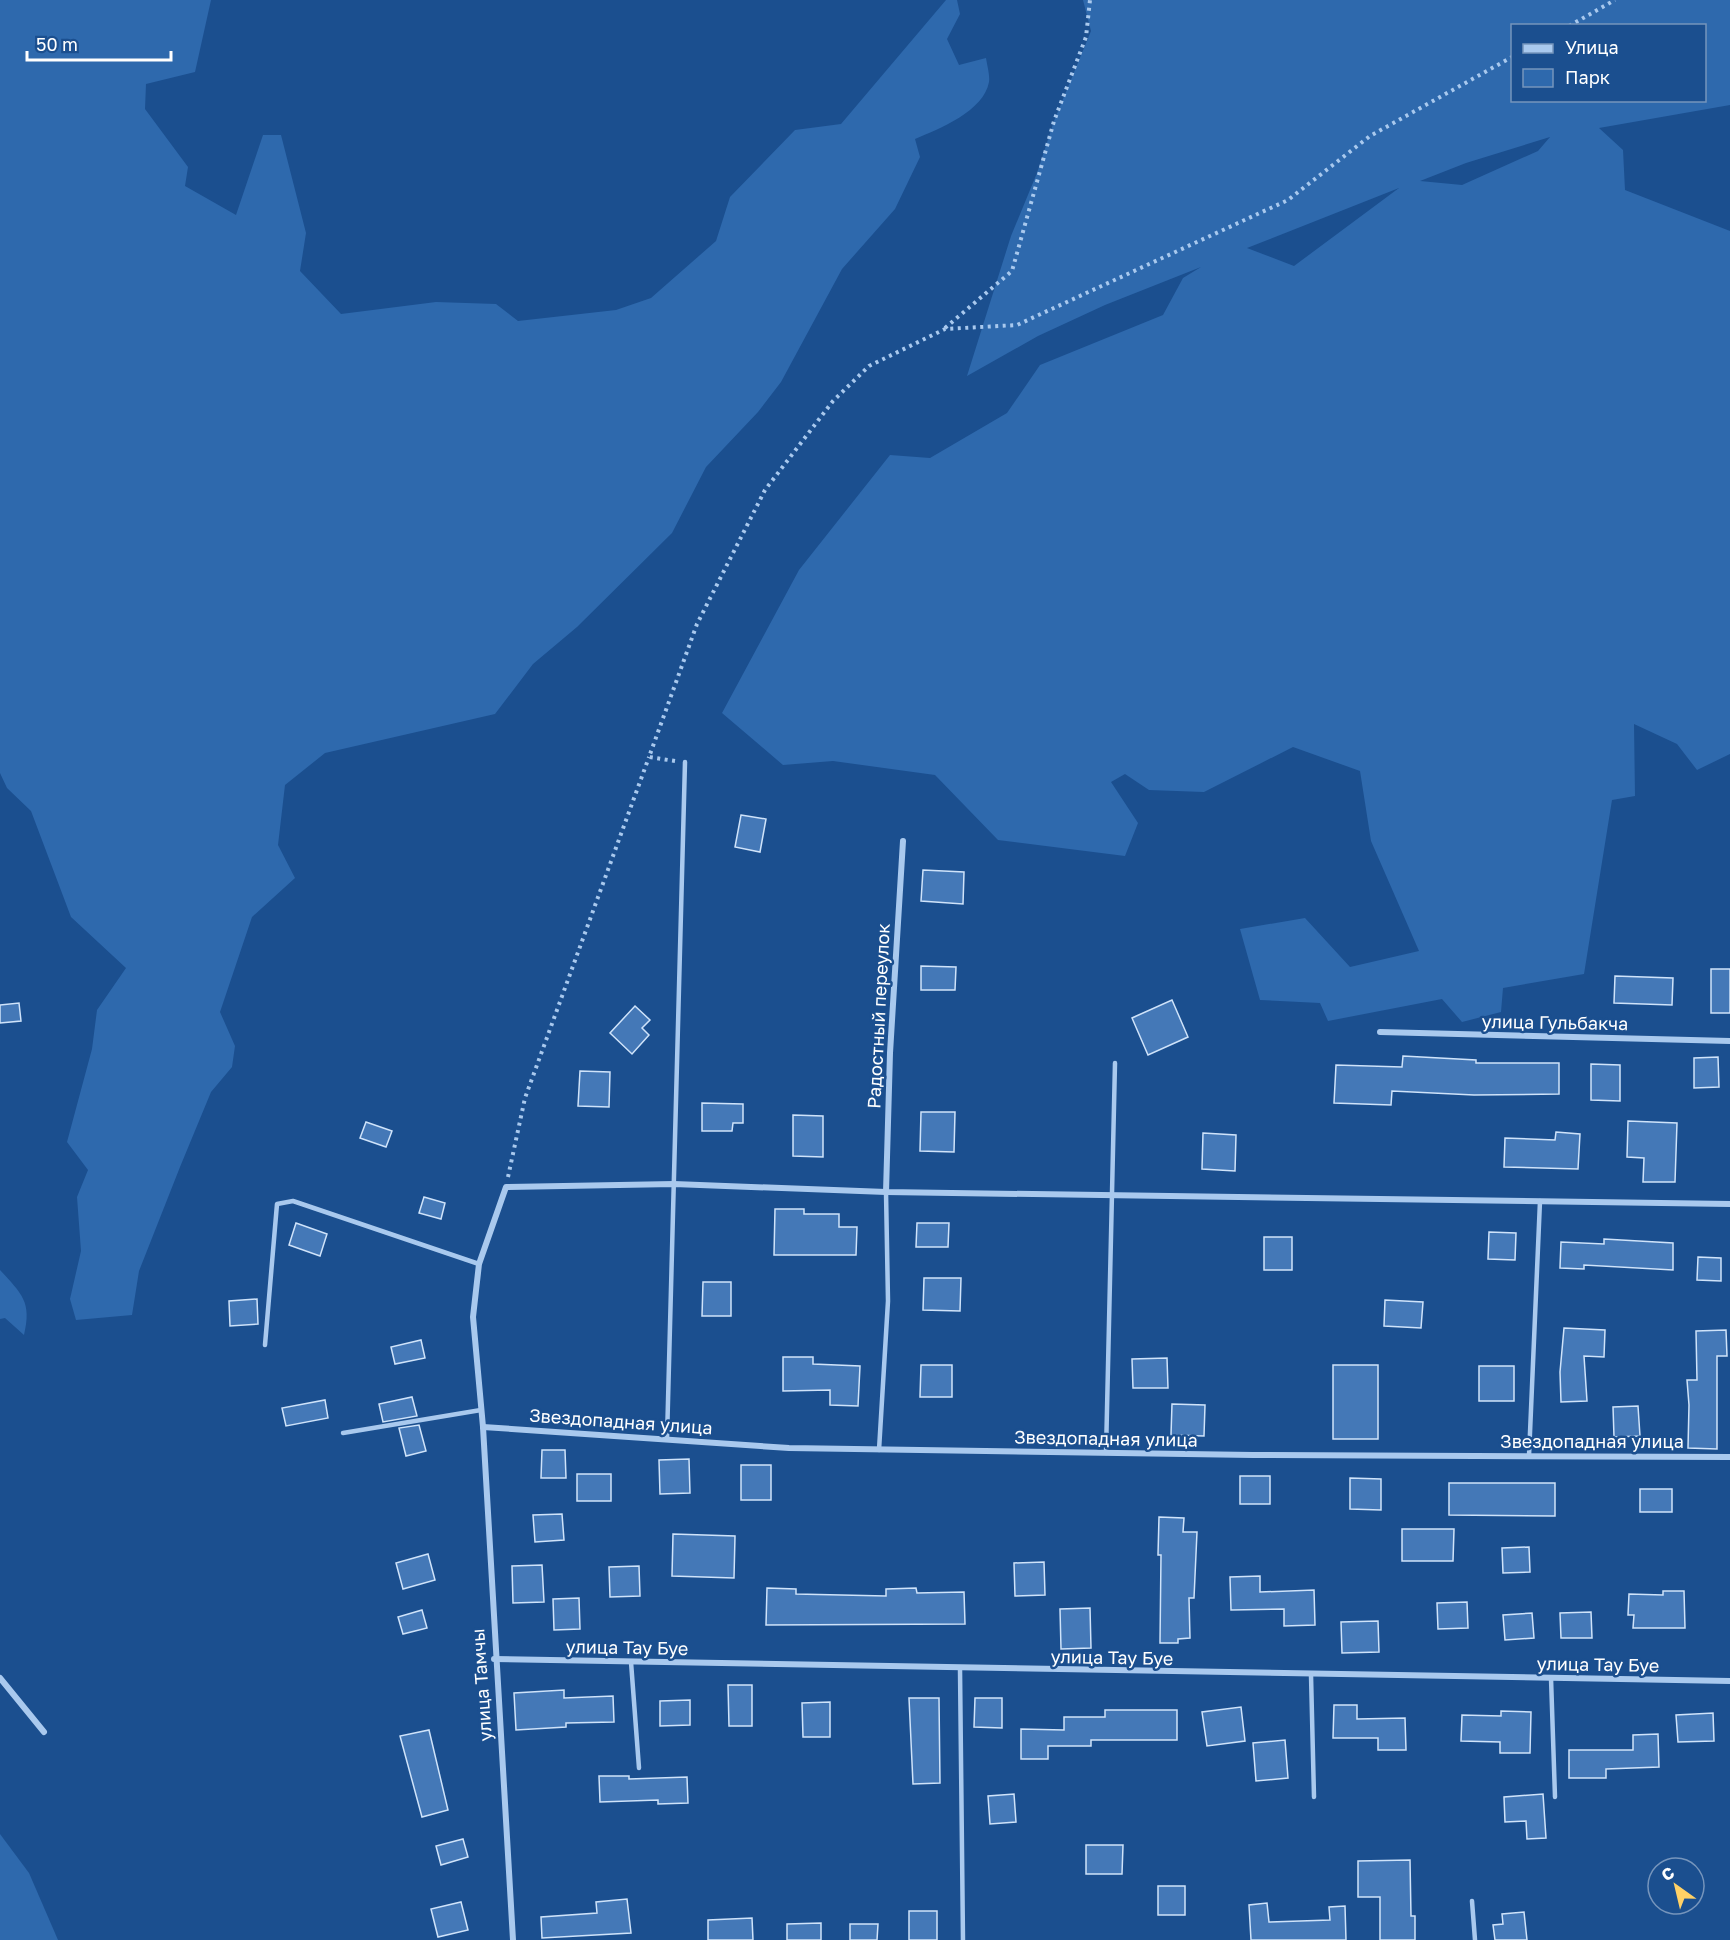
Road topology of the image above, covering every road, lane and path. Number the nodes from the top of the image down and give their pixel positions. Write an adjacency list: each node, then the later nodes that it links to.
1 (1090, 0): 5 (path)
2 (1615, 0): 3 (path)
3 (1573, 24)
4 (1511, 58): 5 (path)
5 (945, 329): 6 (path)
6 (648, 757): 7 (path); 13 (path)
7 (685, 762): 12 (lane)
8 (903, 841): 14 (street, Радостный переулок)
9 (1380, 1032): 10 (street, улица Гульбакча)
10 (1730, 1041)
11 (1116, 1063): 15 (lane)
12 (675, 1184): 13 (street); 14 (street); 23 (lane)
13 (506, 1187): 18 (street, улица Тамчы)
14 (886, 1192): 15 (street); 24 (lane)
15 (1111, 1195): 16 (street); 25 (lane)
16 (1540, 1202): 17 (street); 26 (lane)
17 (1730, 1204)
18 (479, 1264): 19 (lane); 20 (street, улица Тамчы)
19 (265, 1345)
20 (481, 1410): 21 (street, улица Тамчы); 22 (lane)
21 (483, 1427): 23 (street, Звездопадная улица); 28 (street, улица Тамчы)
22 (343, 1433)
23 (667, 1439): 24 (street, Звездопадная улица)
24 (879, 1449): 25 (street, Звездопадная улица)
25 (1106, 1453): 26 (street, Звездопадная улица)
26 (1529, 1456): 27 (street, Звездопадная улица)
27 (1730, 1457)
28 (495, 1659): 29 (street, улица Тау Буе); 40 (street, улица Тамчы)
29 (631, 1662): 30 (street, улица Тау Буе); 36 (lane)
30 (960, 1669): 31 (street, улица Тау Буе); 41 (lane)
31 (1311, 1675): 33 (street, улица Тау Буе); 37 (lane)
32 (0, 1678): 35 (street)
33 (1551, 1678): 34 (street, улица Тау Буе); 38 (lane)
34 (1730, 1681)
35 (44, 1732)
36 (639, 1768)
37 (1314, 1797)
38 (1555, 1797)
39 (1472, 1901): 42 (lane)
40 (513, 1940)
41 (963, 1940)
42 (1475, 1940)

